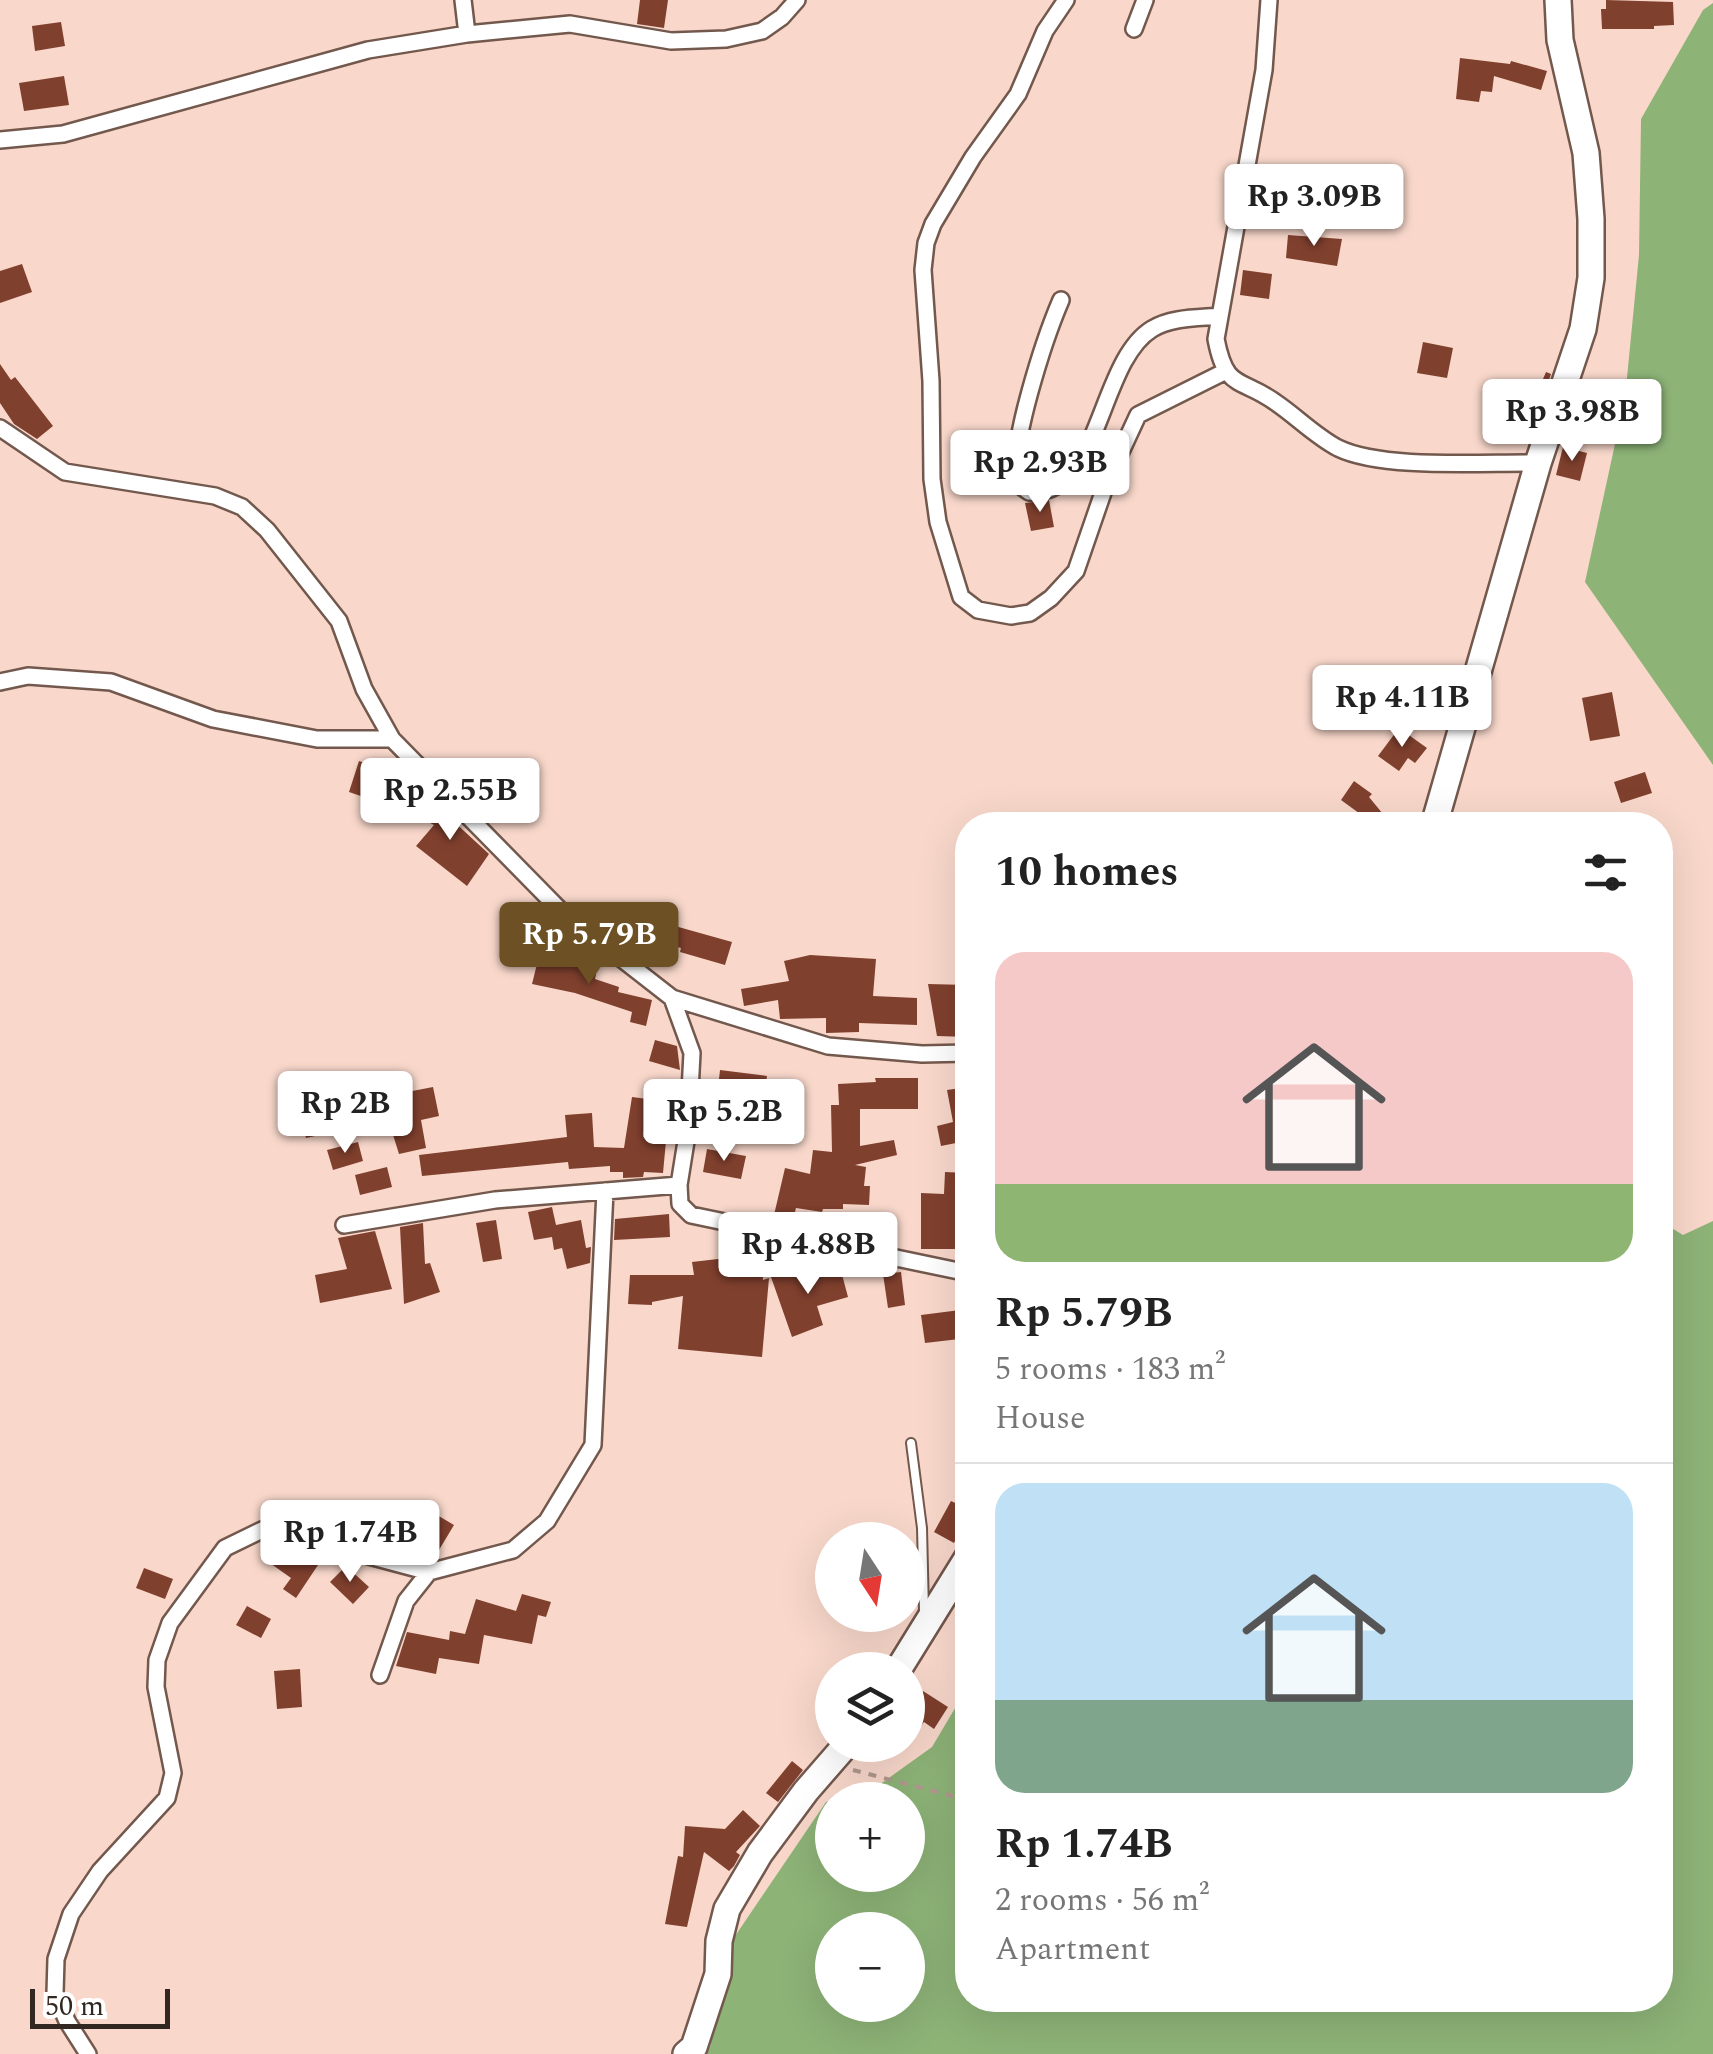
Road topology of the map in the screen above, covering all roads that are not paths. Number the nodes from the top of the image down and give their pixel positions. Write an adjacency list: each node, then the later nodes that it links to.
1 (463, 0): 8 (street)
2 (797, 0): 8 (street)
3 (1066, 0): 12 (street)
4 (1145, 0): 7 (street)
5 (1269, 0): 11 (street)
6 (1558, 0): 14 (main road)
7 (1134, 29)
8 (466, 34): 9 (street)
9 (0, 140)
10 (1061, 300): 11 (street)
11 (1220, 316): 12 (street)
12 (1226, 370): 14 (street)
13 (0, 428): 16 (street)
14 (1538, 463): 17 (main road)
15 (0, 682): 16 (street)
16 (392, 740): 18 (street)
17 (1438, 812)
18 (672, 998): 19 (street); 20 (street)
19 (955, 1053)
20 (679, 1185): 21 (street); 23 (street)
21 (605, 1191): 22 (street); 26 (street)
22 (344, 1225)
23 (955, 1270)
24 (911, 1443): 25 (lane)
25 (921, 1522)
26 (429, 1572): 29 (street); 31 (street)
27 (955, 1580): 28 (main road)
28 (925, 1630)
29 (380, 1675)
30 (832, 1762): 32 (main road)
31 (88, 2054)
32 (686, 2054)

